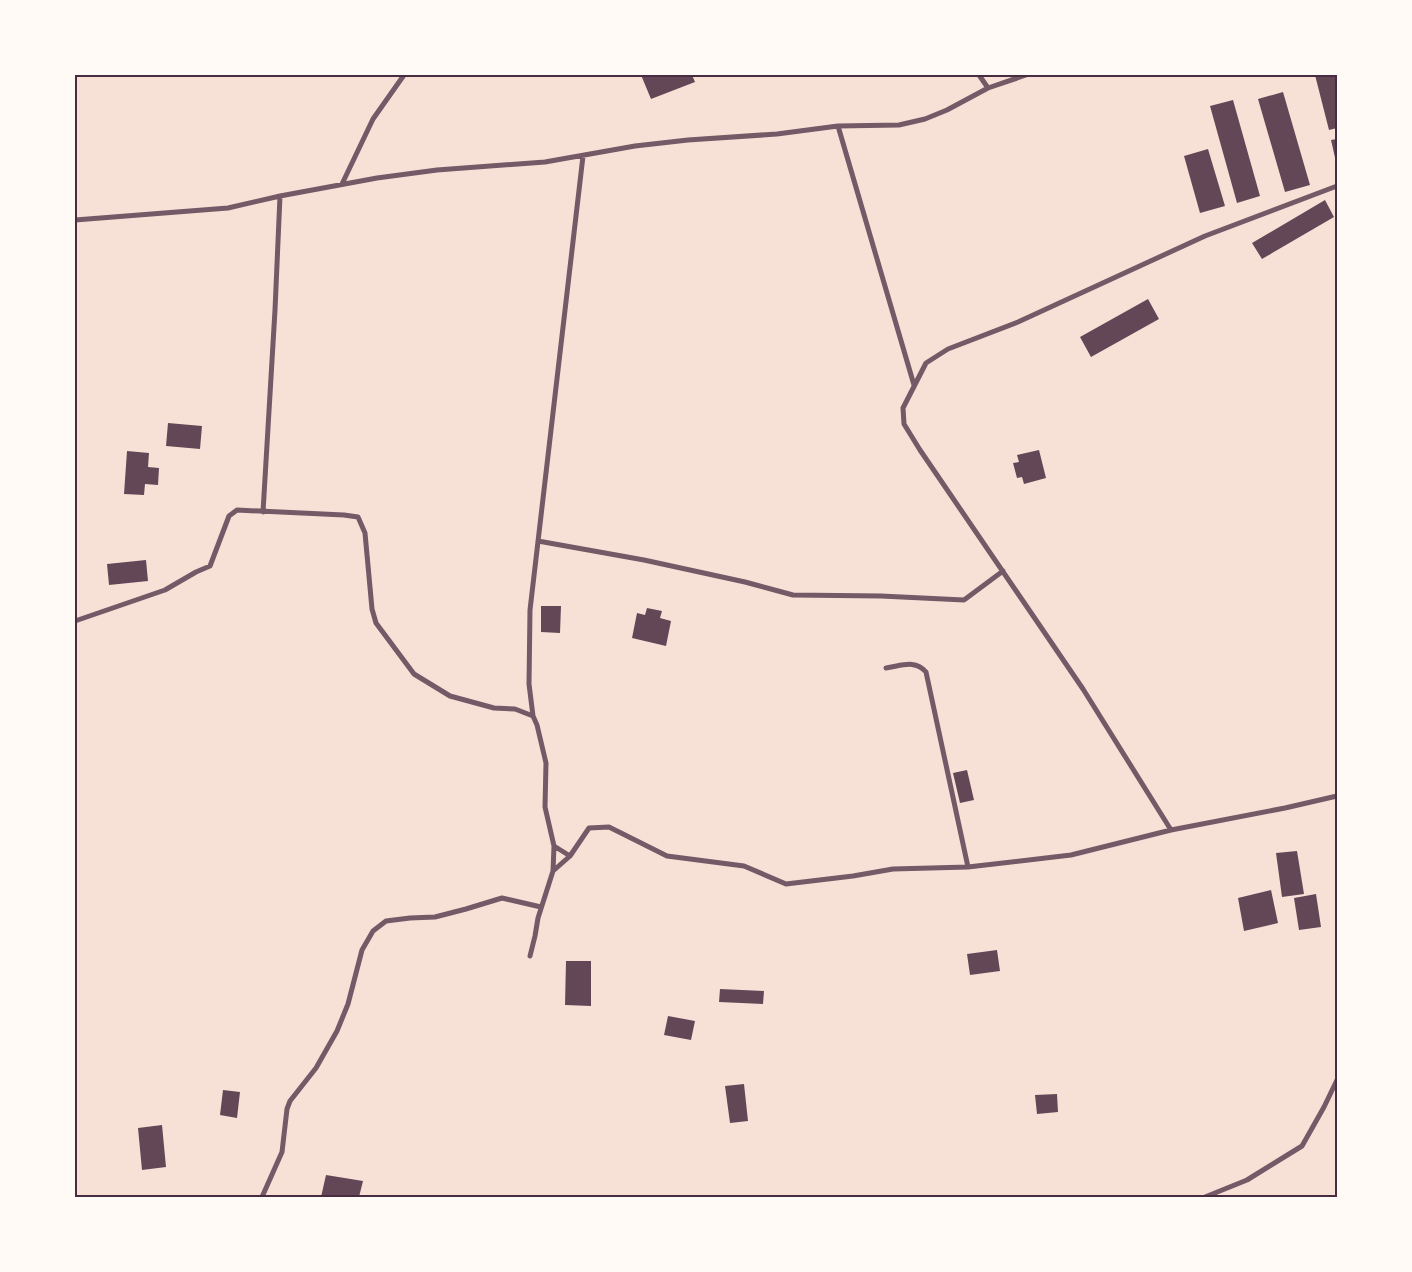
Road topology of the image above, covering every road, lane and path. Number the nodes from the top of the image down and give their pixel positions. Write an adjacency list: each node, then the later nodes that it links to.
1 (404, 75): 7 (street)
2 (979, 75): 4 (street)
3 (1026, 75): 4 (street)
4 (988, 88): 5 (street)
5 (838, 126): 6 (street); 11 (street)
6 (584, 156): 7 (street); 13 (street)
7 (342, 184): 9 (street)
8 (1337, 186): 11 (street)
9 (280, 196): 10 (street); 12 (street)
10 (75, 220)
11 (914, 385): 14 (street)
12 (263, 512): 15 (street); 17 (street)
13 (538, 541): 14 (street); 17 (street)
14 (1003, 571): 19 (street)
15 (75, 621)
16 (886, 668): 22 (street)
17 (533, 716): 20 (street)
18 (1337, 796): 19 (street)
19 (1171, 830): 22 (street)
20 (554, 846): 21 (street); 23 (street)
21 (570, 856): 22 (street); 23 (street)
22 (968, 866)
23 (553, 871): 24 (street)
24 (542, 907): 25 (street); 27 (street)
25 (530, 956)
26 (1337, 1080): 28 (street)
27 (262, 1197)
28 (1206, 1197)

